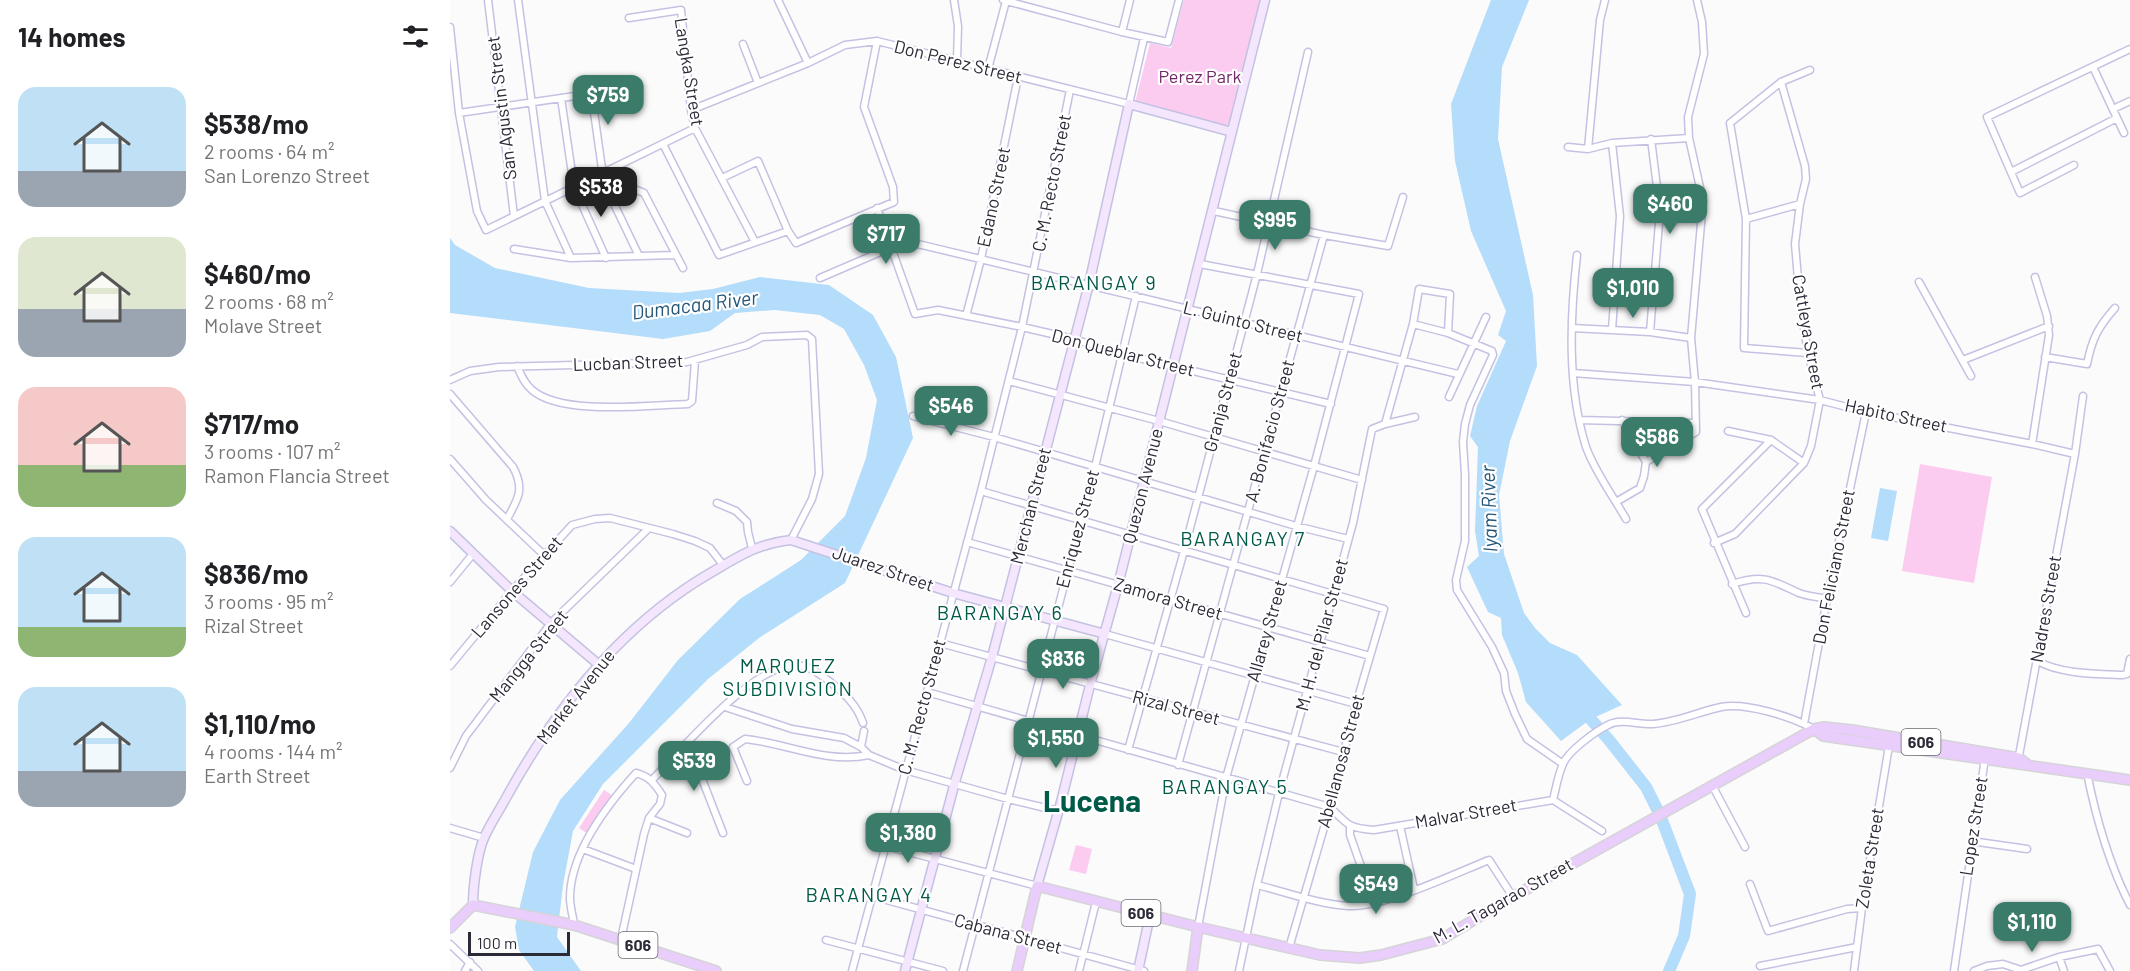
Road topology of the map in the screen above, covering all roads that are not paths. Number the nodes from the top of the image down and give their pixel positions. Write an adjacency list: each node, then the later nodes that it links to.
1 (489, 0): 32 (street, San Agustin Street)
2 (518, 0): 30 (street)
3 (778, 0): 20 (street)
4 (954, 0): 19 (street)
5 (1004, 0): 13 (street); 22 (street)
6 (1130, 0): 13 (street)
7 (1179, 0): 14 (street)
8 (1265, 0): 38 (main road, Quezon Avenue)
9 (1605, 0): 45 (street)
10 (1697, 0): 40 (street)
11 (629, 18): 34 (street, Langka Street)
12 (450, 27): 35 (street)
13 (1122, 32): 14 (street)
14 (1144, 38): 31 (street, Merchan Street)
15 (877, 41): 19 (street, Don Perez Street); 20 (street, Don Perez Street); 55 (street)
16 (743, 44): 26 (street)
17 (2130, 49): 21 (street)
18 (1308, 52): 59 (street, Granja Street)
19 (957, 61): 22 (street, Don Perez Street)
20 (808, 63): 26 (street, Don Perez Street)
21 (2093, 67): 33 (street); 47 (street)
22 (988, 69): 24 (street, Don Perez Street)
23 (1810, 70): 25 (street)
24 (1018, 77): 27 (street, Don Perez Street); 70 (street, Edano Street)
25 (1781, 81): 54 (street, Cattleya Street); 58 (street)
26 (758, 82): 34 (street, Don Perez Street)
27 (1070, 90): 31 (street, Don Perez Street); 73 (street, C. M. Recto Street)
28 (561, 98): 30 (street); 48 (street); 51 (street)
29 (2130, 101): 33 (street)
30 (532, 103): 32 (street); 53 (street)
31 (1129, 105): 38 (main road, Don Perez Street); 78 (main road, Merchan Street)
32 (502, 107): 35 (street); 57 (street, San Agustin Street)
33 (2113, 109): 36 (street)
34 (691, 110): 37 (street, Langka Street)
35 (459, 113): 57 (street)
36 (2117, 118): 39 (street); 47 (street)
37 (695, 128): 43 (street); 49 (street, Langka Street)
38 (1232, 132): 56 (main road, Quezon Avenue)
39 (2124, 133)
40 (1689, 138): 41 (street); 94 (street)
41 (1651, 139): 42 (street); 91 (street)
42 (1612, 143): 45 (street); 90 (street)
43 (663, 144): 48 (street); 62 (street)
44 (1568, 147): 45 (street)
45 (1588, 149)
46 (2074, 165): 47 (street)
47 (2011, 172)
48 (601, 173): 50 (street); 51 (street)
49 (722, 178): 60 (street); 62 (street, Langka Street)
50 (604, 183): 65 (street); 67 (street)
51 (574, 187): 53 (street); 69 (street)
52 (1403, 197): 61 (street)
53 (545, 201): 57 (street); 68 (street)
54 (1800, 204): 58 (street); 98 (street, Cattleya Street)
55 (878, 208): 60 (street); 63 (street)
56 (1214, 211): 59 (street); 71 (main road, Quezon Avenue)
57 (514, 216)
58 (1746, 219): 98 (street)
59 (1269, 222): 61 (street); 74 (street, Granja Street)
60 (788, 231): 62 (street)
61 (1324, 235): 79 (street, A. Bonifacio Street)
62 (755, 242)
63 (892, 247): 70 (street, L. Guinto Street); 76 (street, L. Guinto Street); 83 (street, Don Queblar Street)
64 (513, 249): 68 (street)
65 (675, 255): 67 (street); 72 (street)
66 (1576, 255): 89 (street)
67 (639, 256): 69 (street)
68 (571, 258): 69 (street)
69 (606, 258)
70 (981, 259): 73 (street, L. Guinto Street); 83 (street, Edano Street)
71 (1200, 264): 74 (street); 82 (main road, Quezon Avenue)
72 (683, 268)
73 (1035, 272): 78 (street, L. Guinto Street); 88 (street, C. M. Recto Street)
74 (1257, 274): 79 (street); 85 (street, Granja Street)
75 (2035, 277): 87 (street)
76 (820, 278)
77 (1919, 282): 102 (street)
78 (1089, 284): 80 (street, L. Guinto Street); 95 (main road, Merchan Street)
79 (1310, 285): 93 (street, A. Bonifacio Street); 97 (street, Allarey Street)
80 (1136, 296): 82 (street, L. Guinto Street); 99 (street, Enriquez Street)
81 (2115, 308): 100 (street)
82 (1188, 309): 85 (street, L. Guinto Street); 105 (main road, Quezon Avenue)
83 (966, 316): 88 (street, Don Queblar Street)
84 (1486, 317): 96 (street)
85 (1244, 323): 93 (street, L. Guinto Street); 109 (street, Granja Street)
86 (1413, 324): 92 (street); 92 (street, M. H. del Pilar Street); 101 (street, M. H. del Pilar Street)
87 (2049, 326): 100 (street); 102 (street)
88 (1022, 327): 95 (street, Don Queblar Street); 111 (street, C. M. Recto Street)
89 (1572, 328): 90 (street); 107 (street)
90 (1611, 330): 91 (street)
91 (1650, 332): 94 (street)
92 (1448, 333): 96 (street)
93 (1295, 336): 97 (street, L. Guinto Street); 113 (street, A. Bonifacio Street)
94 (1691, 338): 112 (street)
95 (1074, 339): 99 (street, Don Queblar Street); 115 (main road, Merchan Street)
96 (1474, 344): 106 (street); 221 (street)
97 (1345, 347): 101 (street, L. Guinto Street); 119 (street, Allarey Street)
98 (1808, 353): 118 (street, Cattleya Street)
99 (1122, 354): 105 (street, Don Queblar Street); 120 (street, Enriquez Street)
100 (2045, 357): 133 (street)
101 (1403, 359): 106 (street, L. Guinto Street); 128 (street, M. H. del Pilar Street)
102 (1963, 360): 108 (street)
103 (695, 361): 104 (street, Lucban Street); 104 (street); 158 (street, Lucban Street)
104 (517, 366): 110 (street, Lucban Street)
105 (1173, 366): 109 (street, Don Queblar Street); 126 (main road, Quezon Avenue)
106 (1458, 374): 117 (street)
107 (1573, 374): 112 (street, Habito Street); 124 (street)
108 (1971, 376)
109 (1229, 379): 113 (street, Don Queblar Street); 131 (street, Granja Street)
110 (450, 380)
111 (1009, 381): 115 (street); 130 (street, C. M. Recto Street)
112 (1695, 382): 118 (street, Habito Street); 127 (street)
113 (1282, 392): 119 (street, Don Queblar Street); 135 (street, A. Bonifacio Street)
114 (450, 394): 150 (street)
115 (1060, 395): 120 (street); 134 (main road, Merchan Street)
116 (2083, 396): 136 (street, Nadres Street)
117 (1449, 397)
118 (1820, 399): 121 (street, Habito Street); 139 (street, Cattleya Street)
119 (1331, 404): 140 (street, Allarey Street)
120 (1109, 407): 126 (street); 141 (street, Enriquez Street)
121 (1866, 412): 133 (street, Habito Street); 176 (street, Don Feliciano Street)
122 (913, 417): 130 (street)
123 (1415, 417): 128 (street)
124 (1579, 420): 125 (street); 146 (street)
125 (1622, 420): 127 (street); 138 (street)
126 (1159, 421): 131 (street); 143 (main road, Quezon Avenue)
127 (1696, 423): 138 (street)
128 (1385, 424): 142 (street, M. H. del Pilar Street)
129 (1728, 431): 132 (street)
130 (994, 437): 134 (street); 144 (street, C. M. Recto Street)
131 (1214, 437): 135 (street); 145 (street, Granja Street)
132 (1771, 440): 139 (street); 160 (street)
133 (2032, 444): 136 (street, Habito Street)
134 (1045, 452): 141 (street); 148 (main road, Merchan Street)
135 (1265, 452): 140 (street); 149 (street, A. Bonifacio Street)
136 (2075, 454): 191 (street, Nadres Street)
137 (450, 459): 150 (street)
138 (1646, 462): 146 (street)
139 (1804, 463): 160 (street, Cattleya Street)
140 (1314, 466): 142 (street); 153 (street, Allarey Street)
141 (1095, 467): 143 (street); 152 (street, Enriquez Street)
142 (1362, 480): 157 (street, M. H. del Pilar Street)
143 (1144, 481): 145 (street); 156 (main road, Quezon Avenue)
144 (981, 491): 148 (street); 159 (street, C. M. Recto Street)
145 (1198, 497): 149 (street); 162 (street, Granja Street)
146 (1616, 502): 151 (street)
147 (717, 503): 161 (street)
148 (1031, 505): 152 (street); 165 (main road, Merchan Street)
149 (1248, 512): 153 (street); 167 (street, A. Bonifacio Street)
150 (507, 519): 164 (street)
151 (1626, 519)
152 (1080, 522): 156 (street); 168 (street, Enriquez Street)
153 (1296, 526): 157 (street); 169 (street, Allarey Street)
154 (648, 529): 164 (street, Lansones Street); 166 (street, Lansones Street); 182 (street, Mangga Street)
155 (450, 531): 163 (main road)
156 (1131, 535): 162 (street); 172 (main road, Quezon Avenue)
157 (1348, 539): 175 (street, M. H. del Pilar Street)
158 (791, 540): 161 (main road, Market Avenue); 174 (main road, Juarez Street)
159 (967, 542): 165 (street, Zamora Street); 174 (street, C. M. Recto Street)
160 (1714, 543): 171 (street)
161 (752, 548): 166 (main road, Market Avenue)
162 (1184, 551): 167 (street); 177 (street, Granja Street)
163 (472, 555): 170 (street); 173 (main road)
164 (544, 555): 173 (street, Lansones Street)
165 (1018, 557): 168 (street, Zamora Street); 178 (main road, Merchan Street)
166 (723, 565): 193 (main road, Market Avenue)
167 (1233, 565): 169 (street); 180 (street, A. Bonifacio Street)
168 (1068, 572): 172 (street, Zamora Street); 181 (street, Enriquez Street)
169 (1282, 579): 175 (street); 183 (street, Allarey Street)
170 (450, 582)
171 (1732, 584): 176 (street); 179 (street)
172 (1118, 585): 177 (street, Zamora Street); 184 (main road, Quezon Avenue)
173 (512, 591): 182 (main road); 194 (street, Lansones Street)
174 (952, 593): 178 (main road, Juarez Street); 185 (street, C. M. Recto Street)
175 (1334, 595): 186 (street, M. H. del Pilar Street); 188 (street, Abellanosa Street)
176 (1827, 599): 207 (street, Don Feliciano Street)
177 (1170, 600): 180 (street, Zamora Street); 187 (street, Granja Street)
178 (1004, 606): 181 (main road, Juarez Street); 189 (main road, Merchan Street)
179 (1746, 613)
180 (1220, 614): 183 (street, Zamora Street); 192 (street, A. Bonifacio Street)
181 (1054, 620): 184 (main road, Juarez Street); 195 (street, Enriquez Street)
182 (551, 623): 193 (main road); 223 (street, Mangga Street)
183 (1269, 628): 186 (street, Zamora Street); 196 (street, Allarey Street)
184 (1105, 634): 187 (street, Juarez Street); 197 (main road, Quezon Avenue)
185 (940, 643): 189 (street, Rizal Street); 198 (street, C. M. Recto Street)
186 (1321, 643): 188 (street, Zamora Street); 199 (street, M. H. del Pilar Street)
187 (1156, 648): 192 (street, Juarez Street); 200 (street, Granja Street)
188 (1370, 656): 201 (street, Abellanosa Street)
189 (992, 657): 195 (street, Rizal Street); 202 (main road, Merchan Street)
190 (2130, 659): 191 (street)
191 (2038, 661): 220 (street, Nadres Street)
192 (1206, 662): 196 (street, Juarez Street); 204 (street, A. Bonifacio Street)
193 (598, 664): 244 (main road, Market Avenue)
194 (450, 666)
195 (1041, 671): 197 (street, Rizal Street); 205 (street, Enriquez Street)
196 (1254, 676): 199 (street, Juarez Street); 208 (street, Allarey Street)
197 (1090, 685): 200 (street, Rizal Street); 211 (main road, Quezon Avenue)
198 (927, 692): 202 (street); 224 (street, C. M. Recto Street)
199 (1307, 692): 201 (street, Juarez Street); 212 (street, M. H. del Pilar Street)
200 (1142, 699): 204 (street, Rizal Street); 216 (street, Granja Street)
201 (1356, 704): 217 (street, Abellanosa Street)
202 (977, 706): 205 (street); 230 (main road, Merchan Street)
203 (725, 707): 206 (street); 213 (street); 215 (street)
204 (1192, 712): 208 (street, Rizal Street); 222 (street, A. Bonifacio Street)
205 (1029, 721): 211 (street); 233 (street, Enriquez Street)
206 (863, 723)
207 (1804, 724): 209 (street); 221 (street)
208 (1241, 725): 212 (street, Rizal Street); 226 (street, Allarey Street)
209 (1814, 729): 214 (main road, M. L. Tagarao Street / 606); 219 (main road, M. L. Tagarao Street / 606); 231 (main road, M. L. Tagarao Street / 606)
210 (864, 731): 215 (street)
211 (1078, 735): 216 (street); 236 (main road, Quezon Avenue)
212 (1294, 739): 217 (street, Rizal Street); 232 (street, M. H. del Pilar Street)
213 (688, 743): 227 (street); 243 (street)
214 (1889, 746): 219 (main road, M. L. Tagarao Street / 606); 264 (street, Zoleta Street)
215 (861, 747): 218 (street)
216 (1128, 750): 222 (street)
217 (1343, 752): 235 (street, Abellanosa Street)
218 (869, 756): 224 (street); 229 (street)
219 (1985, 756): 220 (main road, M. L. Tagarao Street / 606); 245 (street, Lopez Street)
220 (2021, 762): 225 (main road, M. L. Tagarao Street / 606)
221 (1563, 764): 234 (street)
222 (1178, 765): 226 (street)
223 (450, 768)
224 (905, 770): 230 (street); 246 (street, C. M. Recto Street)
225 (2087, 773): 228 (main road, M. L. Tagarao Street / 606); 263 (street)
226 (1226, 778): 232 (street); 269 (street, Allarey Street)
227 (652, 780): 237 (street); 248 (street)
228 (2130, 780)
229 (747, 781)
230 (955, 783): 233 (street); 250 (main road, Merchan Street)
231 (1712, 785): 247 (street); 259 (main road, M. L. Tagarao Street / 606)
232 (1279, 793): 235 (street); 254 (street, M. H. del Pilar Street)
233 (1008, 799): 236 (street); 252 (street, Enriquez Street)
234 (1553, 800): 238 (street, Malvar Street); 241 (street)
235 (1330, 807): 239 (street); 258 (street, Abellanosa Street)
236 (1058, 811): 255 (main road, Quezon Avenue)
237 (650, 818): 242 (street); 251 (street)
238 (1400, 825): 239 (street, Malvar Street); 256 (street)
239 (1350, 827): 261 (street)
240 (450, 828): 244 (street)
241 (1602, 831)
242 (687, 833)
243 (723, 833)
244 (484, 838): 262 (main road, Market Avenue)
245 (1971, 841): 249 (street); 297 (street, Lopez Street)
246 (885, 846): 250 (street, M. L. Tagarao Street); 257 (street, C. M. Recto Street)
247 (1745, 848)
248 (583, 849): 251 (street); 267 (street)
249 (2026, 849)
250 (936, 859): 252 (street, M. L. Tagarao Street); 265 (main road, Merchan Street)
251 (636, 869): 272 (street)
252 (988, 874): 255 (street, M. L. Tagarao Street); 268 (street, Enriquez Street)
253 (1750, 884): 264 (street)
254 (1257, 885): 258 (street); 271 (street, M. H. del Pilar Street)
255 (1036, 886): 260 (main road, M. L. Tagarao Street / 606); 273 (main road, Quezon Avenue)
256 (1414, 889): 259 (street); 261 (street)
257 (872, 896): 265 (street, Cabana Street); 278 (street, C. M. Recto Street)
258 (1304, 897): 261 (street); 277 (street, Abellanosa Street)
259 (1513, 897): 277 (main road, M. L. Tagarao Street / 606)
260 (1096, 902): 266 (main road, M. L. Tagarao Street / 606); 279 (street)
261 (1374, 903)
262 (473, 905): 267 (main road, 606); 270 (main road)
263 (2130, 906)
264 (1862, 908): 276 (street, Zoleta Street)
265 (922, 910): 268 (street, Cabana Street); 282 (main road, Merchan Street)
266 (1150, 915): 269 (main road, M. L. Tagarao Street / 606); 284 (main road)
267 (574, 925): 272 (main road, 606)
268 (975, 926): 273 (street, Cabana Street); 291 (street, Enriquez Street)
269 (1198, 927): 271 (main road, M. L. Tagarao Street / 606); 294 (main road, Allarey Street)
270 (450, 928)
271 (1246, 938): 277 (main road, M. L. Tagarao Street / 606); 295 (street, M. H. del Pilar Street)
272 (621, 939): 288 (main road, 606)
273 (1024, 939): 279 (street, Cabana Street); 292 (main road, Quezon Avenue)
274 (826, 940): 278 (street)
275 (450, 944): 281 (street)
276 (1857, 947): 283 (street); 296 (street, Zoleta Street)
277 (1289, 948)
278 (858, 949): 282 (street); 289 (street, C. M. Recto Street)
279 (1083, 954): 284 (street, Cabana Street); 293 (street)
280 (2059, 957): 285 (street); 299 (street); 300 (street)
281 (470, 962): 286 (street); 287 (street)
282 (907, 966): 290 (street)
283 (1760, 966)
284 (1140, 970)
285 (2022, 970): 298 (street)
286 (465, 971)
287 (478, 971)
288 (716, 971)
289 (852, 971)
290 (943, 971)
291 (963, 971)
292 (1017, 971)
293 (1079, 971)
294 (1192, 971)
295 (1239, 971)
296 (1854, 971)
297 (1954, 971)
298 (1974, 971)
299 (2064, 971)
300 (2110, 971)

